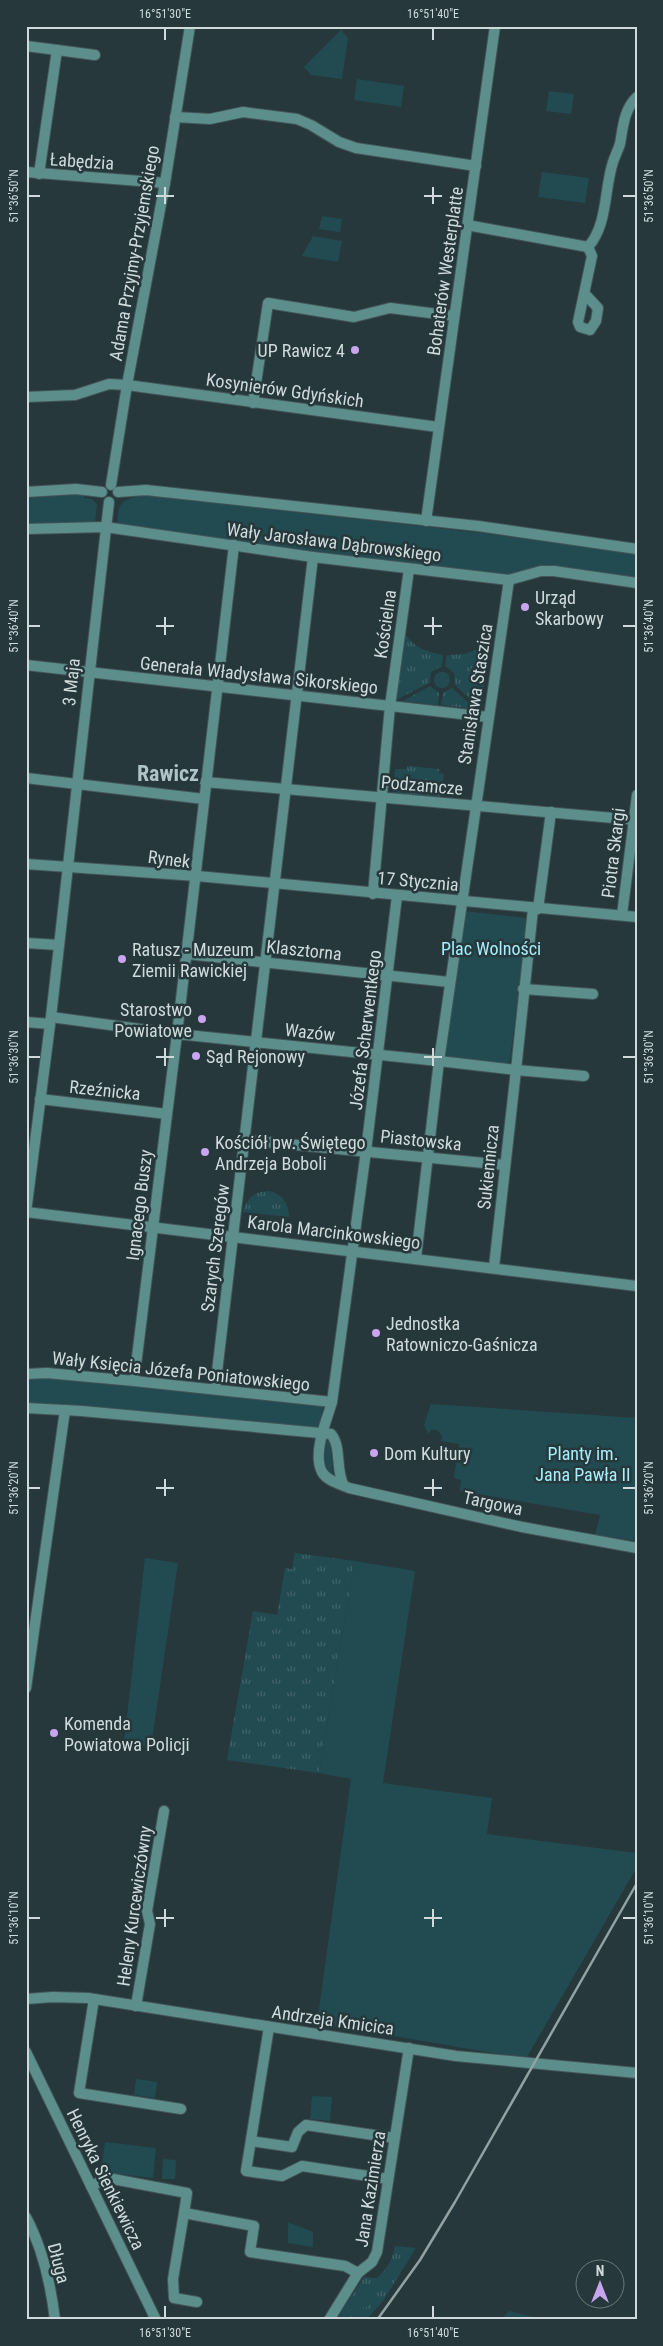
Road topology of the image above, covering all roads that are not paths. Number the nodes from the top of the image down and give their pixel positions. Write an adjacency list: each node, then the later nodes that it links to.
1 (190, 26): 7 (street, Adama Przyjmy-Przyjemskiego)
2 (495, 26): 8 (street, Bohaterów Westerplatte)
3 (26, 46): 4 (street)
4 (57, 50): 5 (street); 10 (street)
5 (95, 55)
6 (637, 97): 13 (street)
7 (175, 117): 8 (street); 11 (street, Adama Przyjmy-Przyjemskiego)
8 (476, 166): 12 (street, Bohaterów Westerplatte)
9 (26, 172): 10 (street, Łabędzia)
10 (39, 174): 11 (street, Łabędzia)
11 (165, 183): 16 (street, Adama Przyjmy-Przyjemskiego)
12 (468, 225): 13 (street); 15 (street, Bohaterów Westerplatte)
13 (588, 247): 14 (street)
14 (584, 293)
15 (454, 316): 18 (street); 19 (street, Bohaterów Westerplatte)
16 (127, 385): 17 (street, Kosynierów Gdyńskich); 18 (street, Kosynierów Gdyńskich); 20 (street, Adama Przyjmy-Przyjemskiego)
17 (26, 397)
18 (254, 403): 19 (street, Kosynierów Gdyńskich)
19 (438, 427): 24 (street, Bohaterów Westerplatte)
20 (114, 489): 22 (street); 23 (street); 24 (street, Wały Jarosława Dąbrowskiego)
21 (26, 492): 22 (street)
22 (102, 492): 23 (street)
23 (109, 502): 25 (street, 3 Maja)
24 (426, 521): 28 (street, Wały Jarosława Dąbrowskiego)
25 (105, 527): 26 (street, Wały Jarosława Dąbrowskiego); 27 (street, Wały Jarosława Dąbrowskiego); 34 (street, 3 Maja)
26 (26, 529)
27 (234, 546): 29 (street, Wały Jarosława Dąbrowskiego); 35 (street)
28 (637, 549)
29 (313, 557): 30 (street, Wały Jarosława Dąbrowskiego); 36 (street, Szarych Szeregów)
30 (409, 569): 31 (street, Wały Jarosława Dąbrowskiego); 37 (street, Kościelna)
31 (509, 580): 32 (street, Wały Jarosława Dąbrowskiego); 38 (street, Stanisława Staszica)
32 (637, 583)
33 (26, 665): 34 (street, Generała Władysława Sikorskiego)
34 (88, 672): 35 (street, Generała Władysława Sikorskiego); 41 (street, 3 Maja)
35 (216, 686): 36 (street, Generała Władysława Sikorskiego); 40 (street)
36 (296, 695): 37 (street, Generała Władysława Sikorskiego); 42 (street, Szarych Szeregów)
37 (390, 706): 38 (street, Generała Władysława Sikorskiego); 44 (street, Kościelna)
38 (488, 717): 46 (street, Stanisława Staszica)
39 (26, 778): 41 (street)
40 (205, 782): 42 (street, Podzamcze); 45 (street)
41 (76, 784): 45 (street); 50 (street, 3 Maja)
42 (284, 790): 44 (street, Podzamcze); 52 (street, Szarych Szeregów)
43 (637, 794): 48 (street, Piotra Skargi)
44 (382, 798): 46 (street, Podzamcze); 53 (street, Kościelna)
45 (204, 799): 51 (street)
46 (474, 806): 47 (street, Podzamcze); 55 (street, Stanisława Staszica)
47 (551, 812): 48 (street, Podzamcze); 56 (street)
48 (635, 820): 57 (street, Piotra Skargi)
49 (26, 864): 50 (street, Rynek)
50 (67, 866): 51 (street, Rynek); 60 (street)
51 (197, 876): 52 (street, 17 Stycznia); 61 (street, Rynek)
52 (276, 884): 53 (street, 17 Stycznia); 62 (street, Szarych Szeregów)
53 (374, 894): 54 (street, 17 Stycznia)
54 (397, 896): 55 (street, 17 Stycznia); 63 (street, Józefa Scherwentkego)
55 (461, 901): 56 (street, 17 Stycznia); 64 (street)
56 (535, 909): 57 (street, 17 Stycznia); 65 (street)
57 (622, 915): 58 (street, 17 Stycznia)
58 (637, 917)
59 (26, 943): 60 (street)
60 (59, 945): 67 (street)
61 (187, 954): 62 (street, Klasztorna); 69 (street, Rynek)
62 (267, 963): 63 (street, Klasztorna); 70 (street, Szarych Szeregów)
63 (388, 975): 64 (street, Klasztorna); 71 (street, Józefa Scherwentkego)
64 (449, 982): 72 (street)
65 (523, 989): 66 (street); 73 (street)
66 (593, 994)
67 (51, 1020): 68 (street); 69 (street); 75 (street)
68 (26, 1022)
69 (177, 1034): 70 (street, Wazów); 76 (street, Ignacego Buszy)
70 (257, 1043): 71 (street, Wazów); 77 (street, Szarych Szeregów)
71 (378, 1055): 72 (street, Wazów); 78 (street, Józefa Scherwentkego)
72 (439, 1061): 73 (street); 79 (street)
73 (516, 1070): 74 (street); 80 (street, Sukiennicza)
74 (584, 1076)
75 (40, 1099): 76 (street, Rzeźnicka); 81 (street)
76 (167, 1114): 82 (street, Ignacego Buszy)
77 (245, 1140): 78 (street, Piastowska); 83 (street, Szarych Szeregów)
78 (366, 1152): 79 (street, Piastowska); 84 (street, Józefa Scherwentkego)
79 (428, 1158): 80 (street, Piastowska); 85 (street)
80 (505, 1165): 86 (street, Sukiennicza)
81 (26, 1212): 82 (street, Karola Marcinkowskiego)
82 (154, 1226): 83 (street, Karola Marcinkowskiego); 89 (street, Ignacego Buszy)
83 (233, 1236): 84 (street, Karola Marcinkowskiego); 90 (street, Szarych Szeregów)
84 (353, 1251): 85 (street, Karola Marcinkowskiego); 91 (street, Józefa Scherwentkego)
85 (416, 1258): 86 (street, Karola Marcinkowskiego)
86 (494, 1268): 87 (street, Karola Marcinkowskiego)
87 (637, 1286)
88 (26, 1374): 89 (street, Wały Księcia Józefa Poniatowskiego)
89 (134, 1381): 90 (street, Wały Księcia Józefa Poniatowskiego)
90 (215, 1389): 91 (street, Wały Księcia Józefa Poniatowskiego)
91 (332, 1402): 94 (street, Józefa Scherwentkego)
92 (26, 1408): 93 (street)
93 (65, 1410): 94 (street); 97 (street)
94 (322, 1433): 95 (street); 95 (street, Targowa)
95 (344, 1486): 96 (street, Targowa)
96 (637, 1548)
97 (26, 1688)
98 (164, 1811): 101 (street, Heleny Kurcewiczówny)
99 (26, 1999): 100 (street, Andrzeja Kmicica)
100 (94, 1999): 101 (street, Andrzeja Kmicica); 106 (street)
101 (136, 2006): 102 (street, Andrzeja Kmicica)
102 (269, 2027): 103 (street, Andrzeja Kmicica); 108 (street)
103 (409, 2048): 105 (street, Andrzeja Kmicica); 107 (street, Jana Kazimierza)
104 (26, 2052): 110 (street, Henryka Sienkiewicza)
105 (637, 2073)
106 (181, 2109)
107 (394, 2138): 108 (street); 109 (street, Jana Kazimierza)
108 (251, 2141): 109 (street)
109 (388, 2179): 113 (street, Jana Kazimierza)
110 (91, 2186): 111 (street); 116 (street, Henryka Sienkiewicza)
111 (184, 2214): 113 (street); 114 (street)
112 (26, 2217): 115 (street, Długa)
113 (358, 2273): 117 (street, Jana Kazimierza)
114 (197, 2302)
115 (55, 2320)
116 (156, 2320)
117 (329, 2320)

